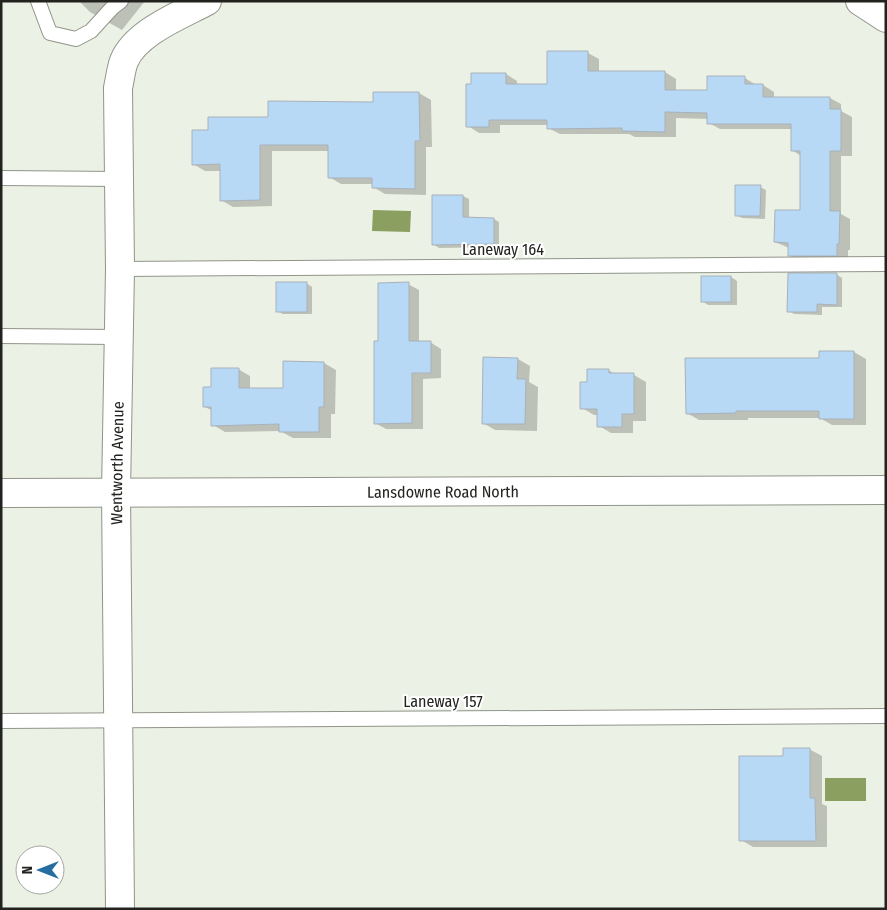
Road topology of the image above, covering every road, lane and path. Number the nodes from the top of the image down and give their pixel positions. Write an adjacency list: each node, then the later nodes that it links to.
1 (38, 1): 2 (lane)
2 (121, 1)
3 (207, 1): 7 (street, Wentworth Avenue)
4 (860, 1): 5 (street)
5 (886, 18)
6 (1, 178): 7 (lane)
7 (119, 179): 9 (street, Wentworth Avenue)
8 (886, 264): 9 (lane, Laneway 164)
9 (120, 269): 11 (street, Wentworth Avenue)
10 (1, 336): 11 (lane)
11 (118, 337): 13 (street, Wentworth Avenue)
12 (886, 490): 13 (street, Lansdowne Road North)
13 (116, 492): 14 (street, Lansdowne Road North); 16 (street, Wentworth Avenue)
14 (1, 493)
15 (886, 716): 16 (lane, Laneway 157)
16 (118, 720): 17 (lane, Laneway 157); 18 (street, Wentworth Avenue)
17 (1, 721)
18 (120, 909)

